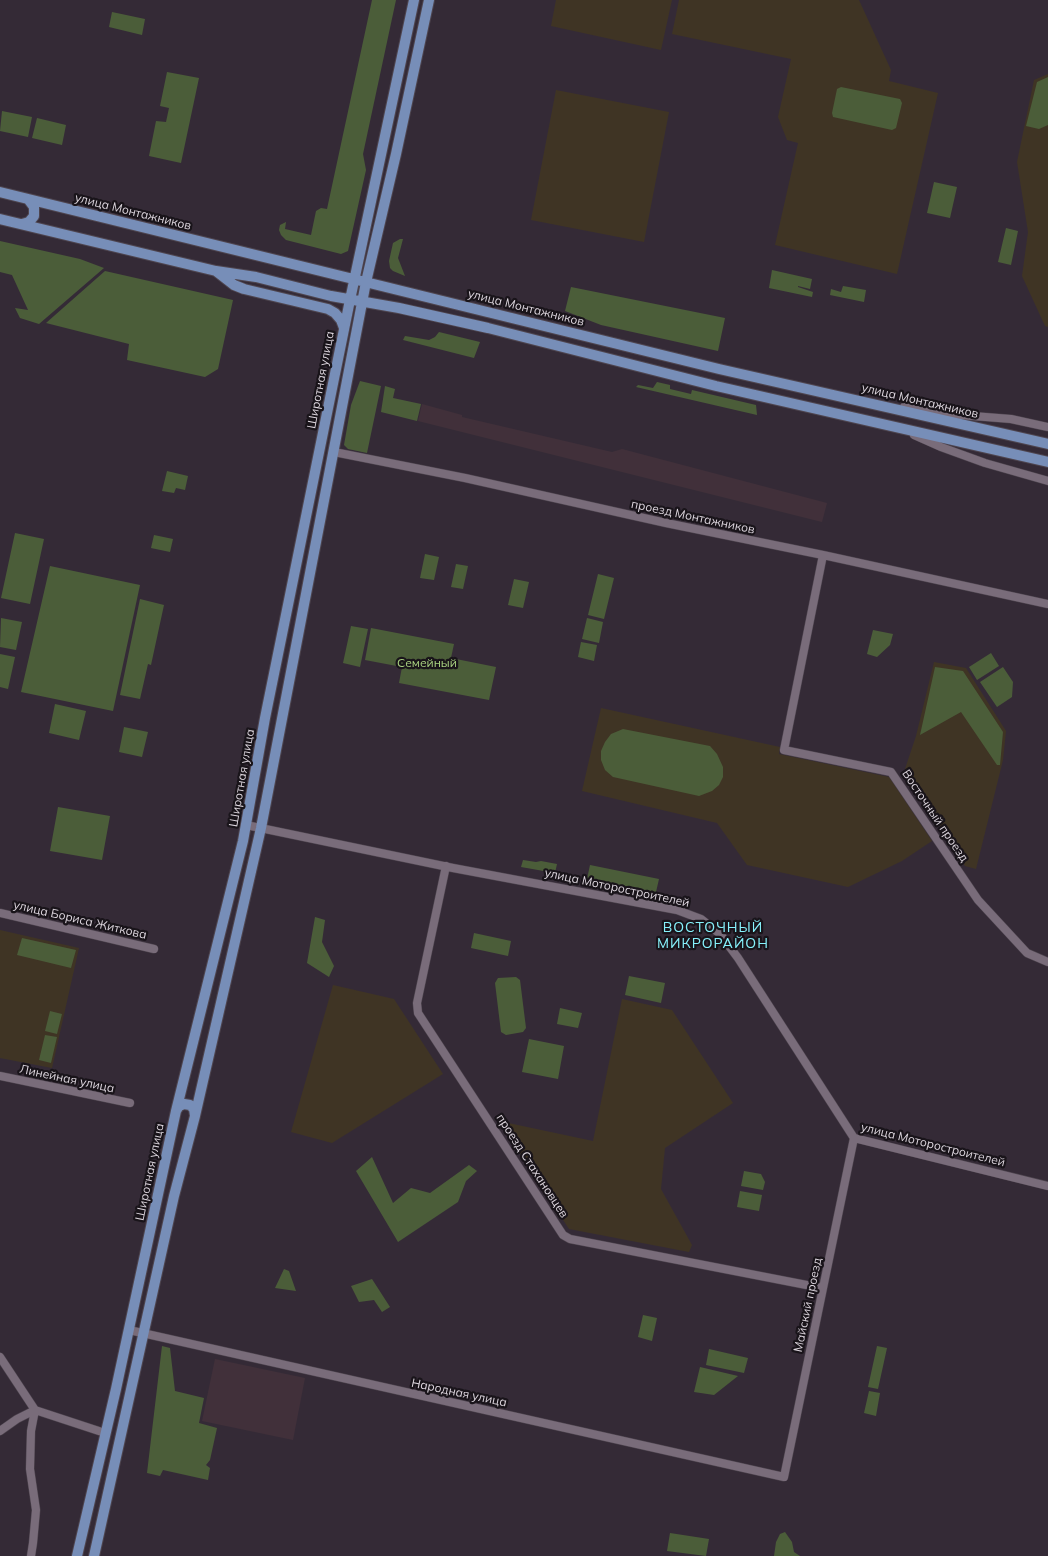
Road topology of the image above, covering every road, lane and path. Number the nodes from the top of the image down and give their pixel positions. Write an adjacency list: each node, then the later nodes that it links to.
1 (414, 0): 8 (main road, Широтная улица)
2 (429, 0): 9 (main road)
3 (0, 192): 4 (main road, улица Монтажников)
4 (28, 199): 6 (main road); 8 (main road, улица Монтажников)
5 (0, 218): 6 (main road)
6 (22, 224): 7 (main road)
7 (216, 271): 10 (main road); 12 (main road)
8 (354, 279): 9 (main road, улица Монтажников); 10 (main road, Широтная улица)
9 (366, 282): 11 (main road); 13 (main road, улица Монтажников)
10 (350, 300): 11 (main road); 12 (main road, Широтная улица)
11 (363, 302): 15 (main road); 17 (main road)
12 (344, 328): 21 (main road, Широтная улица)
13 (866, 401): 14 (street); 16 (main road, улица Монтажников)
14 (1048, 427)
15 (903, 430): 18 (main road); 19 (street)
16 (1048, 444)
17 (334, 452): 20 (street, проезд Монтажников); 22 (main road)
18 (1048, 462)
19 (1048, 481)
20 (823, 555): 23 (street, проезд Монтажников); 31 (street, Восточный проезд)
21 (295, 573): 22 (main road); 24 (main road, Широтная улица)
22 (310, 576): 25 (main road)
23 (1048, 604)
24 (287, 609): 25 (main road); 26 (main road, Широтная улица)
25 (303, 612): 27 (main road)
26 (246, 825): 27 (street, улица Моторостроителей); 33 (main road, Широтная улица)
27 (261, 828): 28 (street, улица Моторостроителей); 34 (main road)
28 (446, 866): 38 (street, улица Моторостроителей); 40 (street, проезд Стахановцев)
29 (0, 913): 30 (street, улица Бориса Житкова)
30 (154, 949)
31 (1048, 962)
32 (0, 1076): 35 (street, Линейная улица)
33 (184, 1076): 34 (main road); 36 (main road, Широтная улица)
34 (203, 1080): 37 (main road)
35 (130, 1103)
36 (176, 1111): 37 (main road); 41 (main road, Широтная улица)
37 (195, 1116): 42 (main road)
38 (854, 1138): 39 (street, улица Моторостроителей); 40 (street, Майский проезд)
39 (1048, 1186)
40 (822, 1288): 47 (street, Майский проезд)
41 (129, 1330): 42 (street, Народная улица); 46 (main road, Широтная улица)
42 (145, 1333): 47 (street, Народная улица); 49 (main road)
43 (0, 1357): 44 (street)
44 (35, 1410): 45 (street); 46 (street); 51 (street)
45 (0, 1431)
46 (105, 1433): 48 (main road, Широтная улица)
47 (784, 1477)
48 (84, 1525): 49 (main road); 50 (main road, Широтная улица)
49 (100, 1529): 52 (main road)
50 (78, 1554): 52 (main road)
51 (30, 1556)
52 (94, 1556)

